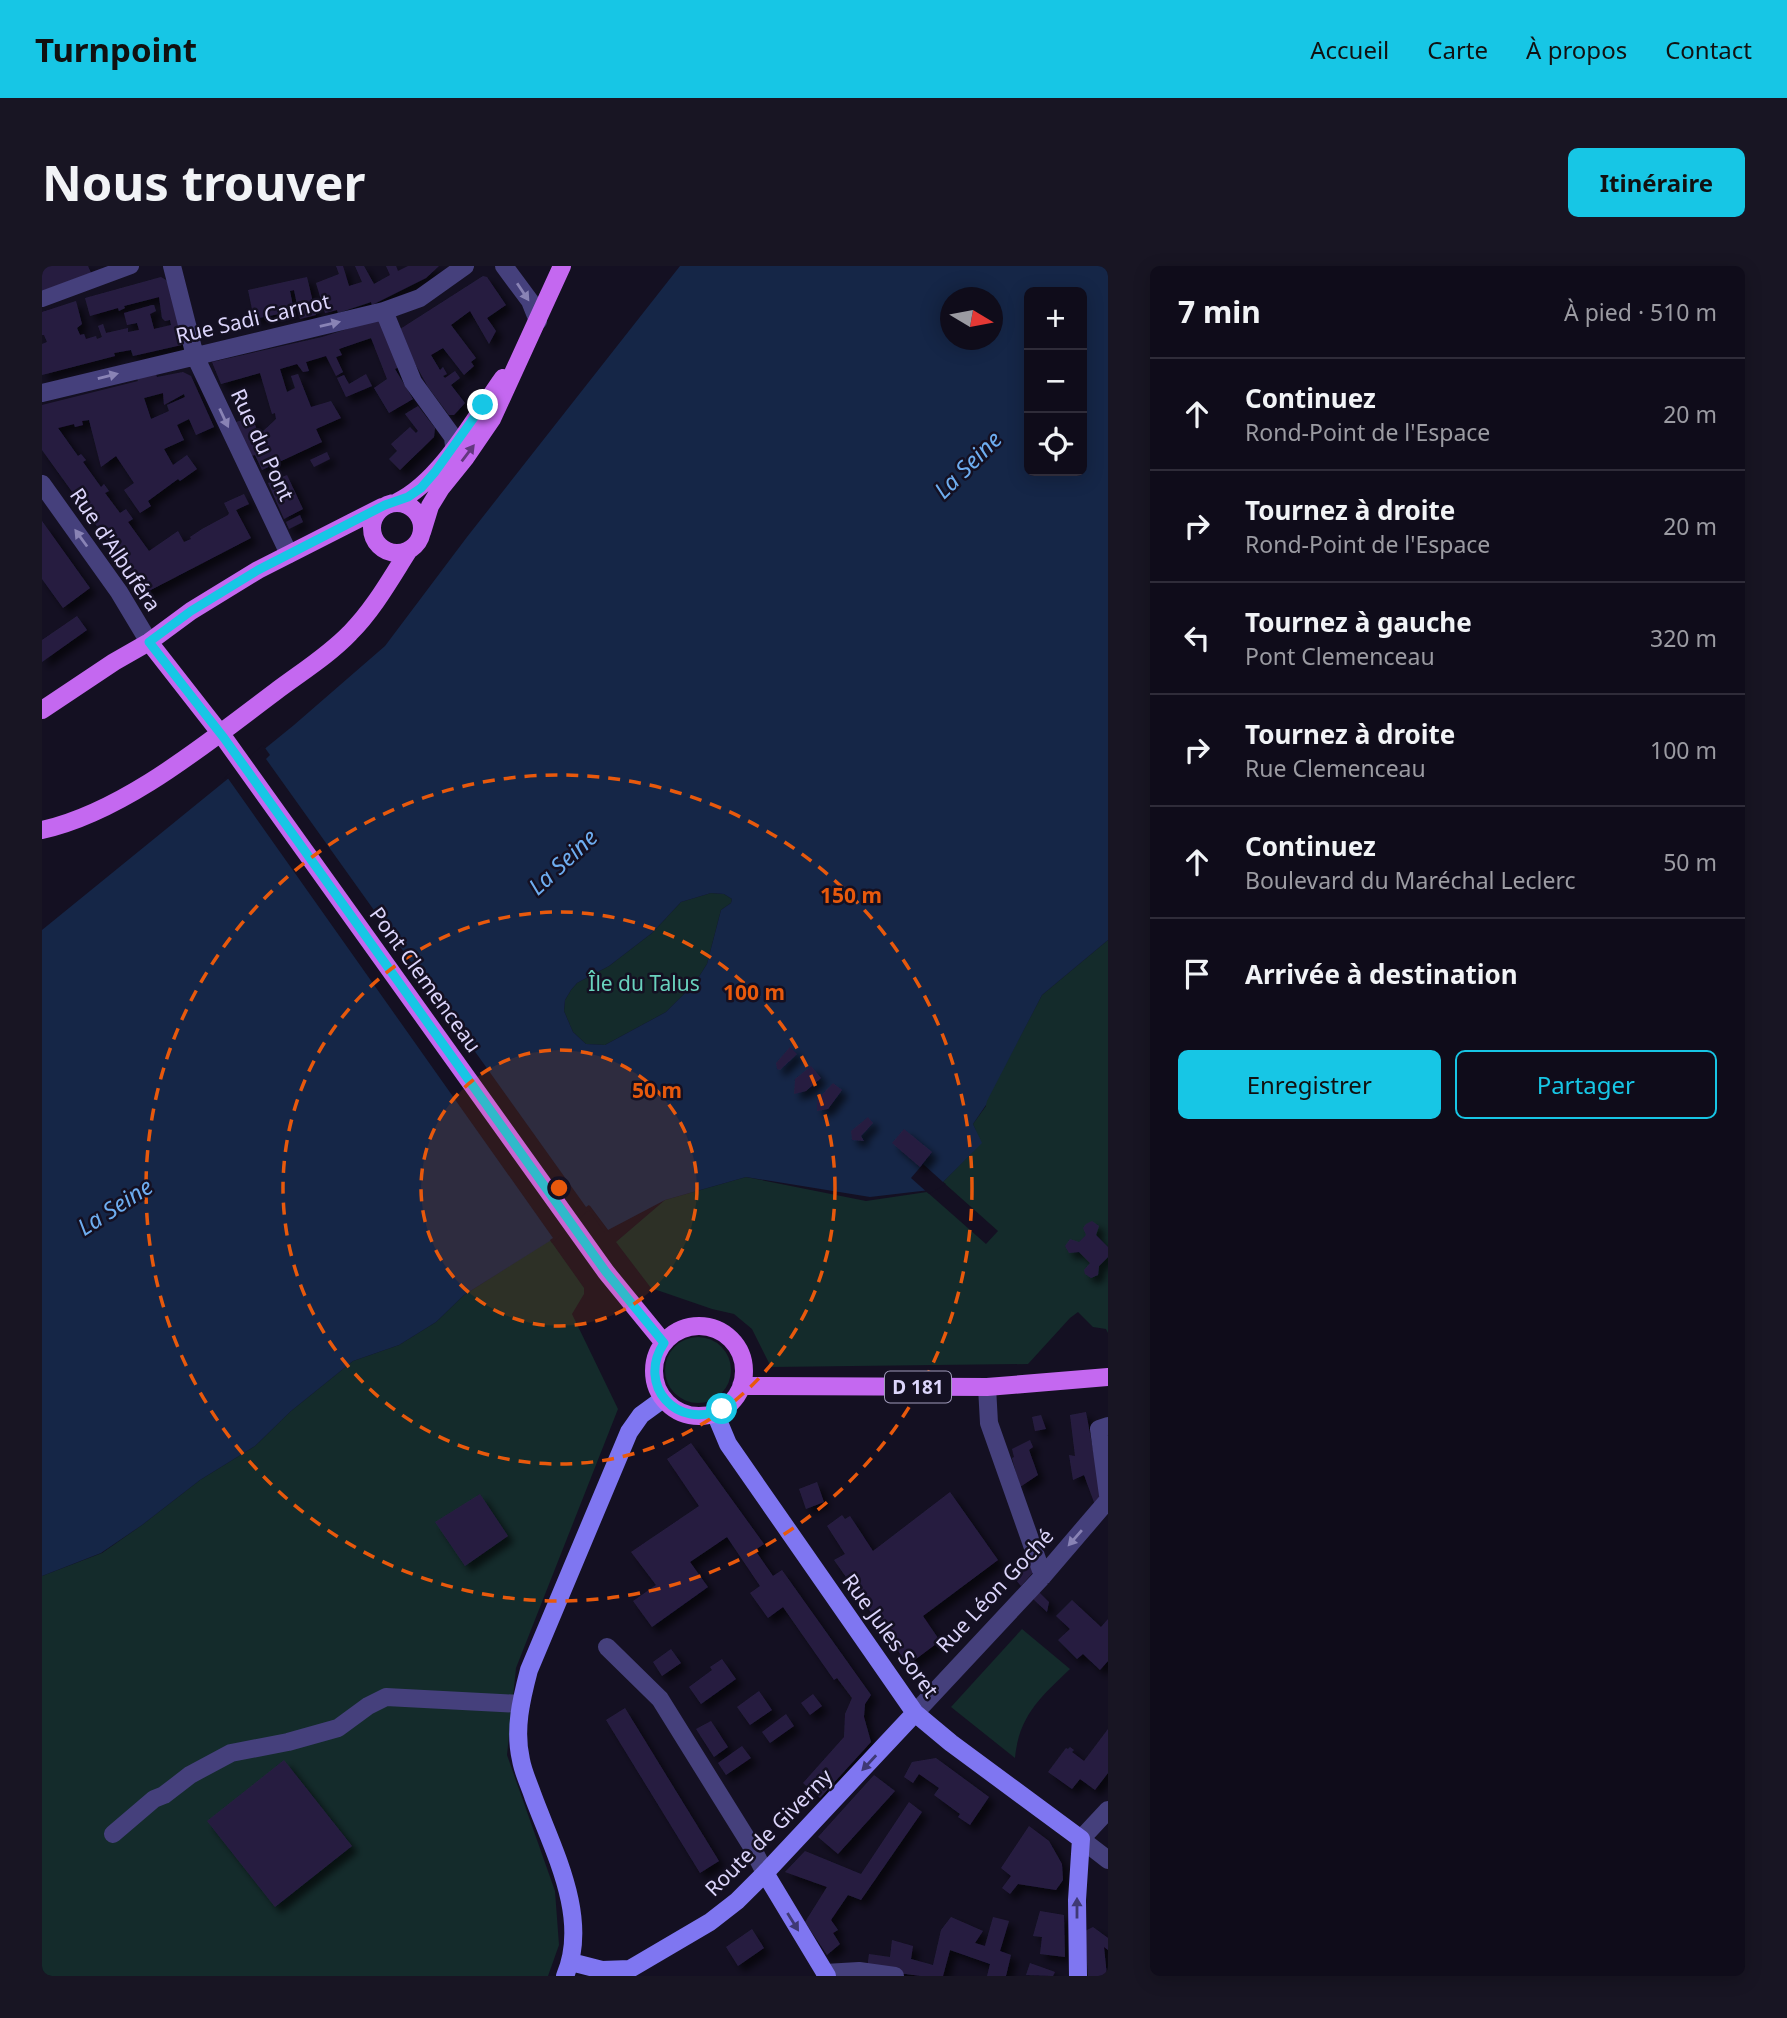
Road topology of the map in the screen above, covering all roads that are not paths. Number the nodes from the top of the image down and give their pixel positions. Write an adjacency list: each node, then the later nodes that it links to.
1 (131, 266): 6 (street)
2 (172, 266): 10 (street, Rue du Pont)
3 (465, 266): 7 (street, Rue Sadi Carnot)
4 (504, 266): 8 (street, one-way to 8)
5 (562, 266): 8 (main road)
6 (42, 299)
7 (384, 311): 10 (street, Rue Sadi Carnot, one-way to 7); 12 (street)
8 (538, 321): 9 (main road)
9 (526, 346): 12 (main road); 17 (main road, one-way to 9)
10 (195, 356): 11 (street, Rue Sadi Carnot, one-way to 10); 20 (street, Rue du Pont, one-way to 20)
11 (42, 393)
12 (454, 446): 14 (main road)
13 (42, 484): 22 (street, Rue d'Albuféra, one-way to 13)
14 (390, 505): 15 (main road); 16 (main road); 17 (main road)
15 (347, 526): 16 (main road); 20 (main road)
16 (372, 532): 18 (main road)
17 (422, 532): 19 (main road)
18 (382, 548): 19 (main road); 21 (main road)
19 (409, 550): 21 (main road)
20 (289, 554): 22 (main road)
21 (374, 602): 24 (main road)
22 (149, 642): 23 (main road); 25 (main road, Pont Clemenceau)
23 (42, 710)
24 (42, 830)
25 (664, 1343): 27 (main road); 29 (main road)
26 (1108, 1377): 28 (main road, D 181)
27 (741, 1385): 28 (main road, D 181); 30 (main road)
28 (987, 1387): 33 (street)
29 (663, 1399): 30 (main road); 35 (main road)
30 (715, 1413): 36 (main road, Rue Jules Soret)
31 (1108, 1426): 32 (street, Rue Léon Goché)
32 (1108, 1497): 33 (street, Rue Léon Goché, one-way to 33)
33 (1043, 1576): 36 (street, Rue Léon Goché)
34 (607, 1647): 41 (street)
35 (521, 1704): 38 (street); 42 (main road)
36 (915, 1713): 39 (main road, Rue Jules Soret); 41 (main road, Route de Giverny, one-way to 41)
37 (1108, 1810): 39 (street)
38 (113, 1834)
39 (1081, 1839): 40 (street); 45 (main road, one-way to 39)
40 (1108, 1860)
41 (765, 1873): 42 (main road, Route de Giverny); 43 (main road, one-way to 43)
42 (568, 1969)
43 (826, 1974): 44 (street)
44 (895, 1976)
45 (1078, 1976)

